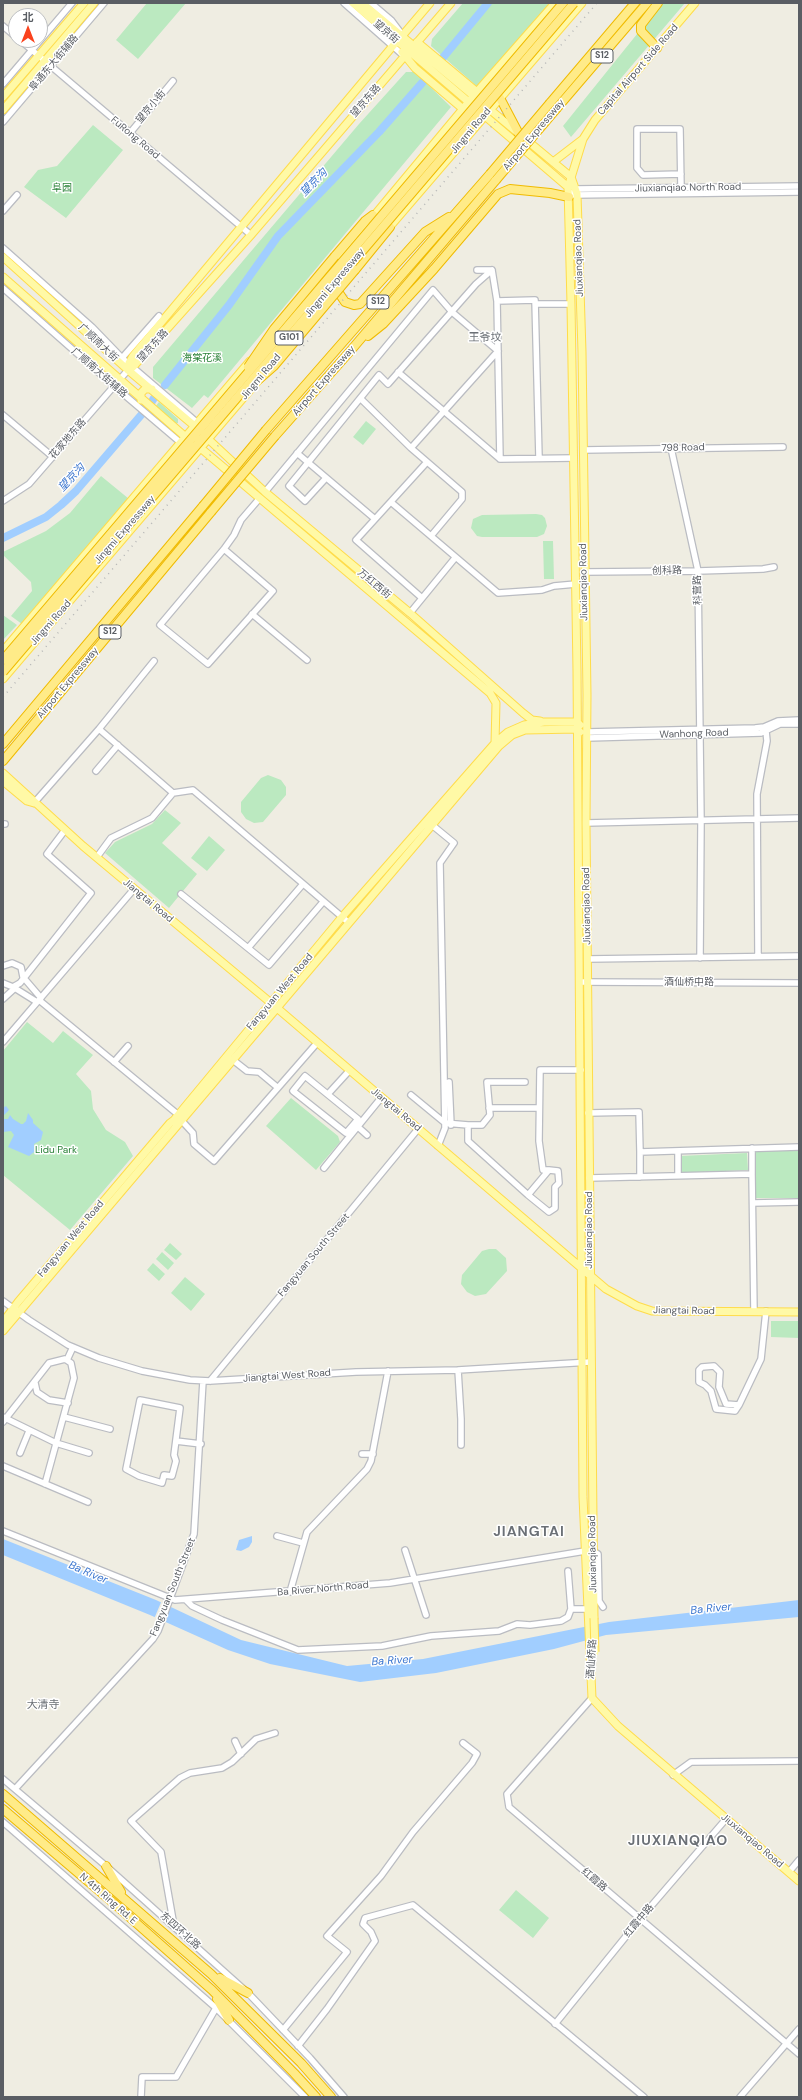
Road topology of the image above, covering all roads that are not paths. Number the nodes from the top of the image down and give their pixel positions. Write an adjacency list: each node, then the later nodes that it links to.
1 (72, 3): 23 (street)
2 (84, 3): 24 (main road)
3 (94, 3): 26 (main road)
4 (104, 3): 27 (street, 阜通东大街辅路)
5 (344, 3): 19 (street)
6 (353, 3): 19 (main road, 望京街)
7 (362, 3): 19 (main road)
8 (371, 3): 19 (street)
9 (430, 3): 19 (main road, 望京东路)
10 (451, 3): 22 (main road, 望京东路)
11 (555, 3): 32 (main road, Jingmi Road)
12 (563, 3): 77 (highway, Jingmi Expressway / G101, bridge)
13 (574, 3): 79 (highway, Jingmi Expressway / G101, bridge)
14 (582, 3): 33 (main road, Jingmi Road)
15 (635, 3): 43 (highway, Airport Expressway / S12, bridge)
16 (647, 3): 43 (highway, Airport Expressway / S12, bridge)
17 (658, 3): 21 (highway)
18 (695, 3): 21 (main road, Capital Airport Side Road)
19 (398, 41): 22 (main road); 22 (main road); 55 (main road, 望京东路)
20 (30, 48): 23 (street, FuRong Road)
21 (657, 48): 40 (main road, Capital Airport Side Road)
22 (411, 49): 25 (main road, 望京街); 25 (main road); 34 (main road); 57 (main road, 望京东路)
23 (32, 50): 24 (street, FuRong Road); 30 (street)
24 (39, 56): 26 (street, FuRong Road); 31 (main road)
25 (424, 56): 28 (main road); 28 (main road)
26 (45, 61): 27 (street, FuRong Road); 35 (main road)
27 (51, 66): 37 (street, 阜通东大街辅路); 38 (street, FuRong Road)
28 (444, 73): 32 (main road); 32 (main road)
29 (173, 81): 38 (street, 望京小街)
30 (3, 84)
31 (3, 97)
32 (474, 97): 34 (main road, Jingmi Road); 36 (main road)
33 (500, 98): 36 (main road, Jingmi Road); 39 (highway)
34 (463, 109): 54 (main road, Jingmi Road)
35 (3, 110)
36 (487, 112): 39 (main road); 46 (main road); 56 (main road, Jingmi Road)
37 (3, 122)
38 (130, 133): 55 (street, FuRong Road)
39 (519, 134): 41 (main road)
40 (583, 139): 41 (main road); 44 (main road)
41 (553, 162): 44 (main road)
42 (680, 174): 42 (street); 47 (street)
43 (493, 177): 52 (highway, Airport Expressway / S12); 70 (highway, Airport Expressway / S12)
44 (571, 177): 46 (main road); 48 (main road)
45 (799, 186): 47 (street, Jiuxianqiao North Road)
46 (568, 187): 51 (main road, Jiuxianqiao Road)
47 (681, 188): 48 (street, Jiuxianqiao North Road)
48 (577, 192): 49 (street, Jiuxianqiao North Road); 51 (street); 94 (main road, Jiuxianqiao Road)
49 (799, 192)
50 (17, 195): 53 (street)
51 (569, 197): 67 (main road, Jiuxianqiao Road); 70 (highway)
52 (459, 209): 63 (highway); 133 (highway, Airport Expressway / S12, bridge)
53 (3, 211)
54 (373, 215): 77 (highway, bridge); 86 (main road, Jingmi Road)
55 (241, 227): 57 (street, FuRong Road); 75 (main road, 望京东路)
56 (390, 227): 63 (main road, Jingmi Road); 79 (highway, bridge)
57 (251, 235): 75 (main road, 望京东路)
58 (3, 248): 73 (street)
59 (3, 257): 71 (main road, 广顺南大街)
60 (478, 270): 61 (street)
61 (492, 270): 65 (street); 68 (street)
62 (3, 277): 74 (main road, 广顺南大街)
63 (338, 286): 88 (main road, Jingmi Road)
64 (3, 288): 78 (street, 广顺南大街辅路)
65 (497, 301): 66 (street); 72 (street)
66 (535, 304): 67 (street); 97 (street)
67 (571, 304): 98 (main road, Jiuxianqiao Road)
68 (452, 312): 72 (street); 76 (street); 95 (street)
69 (159, 316): 73 (street)
70 (352, 349): 135 (highway, Airport Expressway / S12, bridge)
71 (106, 350): 74 (main road); 75 (main road, 广顺南大街)
72 (498, 351): 83 (street); 99 (street)
73 (122, 358): 75 (street)
74 (97, 361): 78 (main road, 广顺南大街)
75 (130, 367): 78 (street, 花家地东路); 80 (main road, 广顺南大街); 86 (street)
76 (398, 372): 81 (street); 83 (street)
77 (240, 382): 119 (highway, Jingmi Expressway / G101, bridge)
78 (116, 383): 82 (main road, 广顺南大街); 89 (street, 广顺南大街辅路); 96 (street, 花家地东路)
79 (247, 388): 122 (highway, Jingmi Expressway / G101, bridge)
80 (152, 389): 82 (main road); 85 (main road, 广顺南大街)
81 (361, 399): 92 (street); 100 (street)
82 (141, 400): 87 (main road, 广顺南大街)
83 (444, 412): 92 (street); 99 (street)
84 (3, 415): 96 (street)
85 (182, 415): 86 (main road, 广顺南大街); 87 (main road)
86 (196, 424): 88 (main road, 广顺南大街); 89 (main road, Jingmi Road)
87 (173, 426): 89 (main road, 广顺南大街)
88 (208, 439): 91 (main road, Jingmi Road); 103 (main road, 万红西街)
89 (183, 441): 91 (main road, 广顺南大街); 118 (main road, Jingmi Road)
90 (783, 447): 93 (street, 798 Road)
91 (201, 448): 104 (main road, 万红西街); 123 (main road, Jingmi Road)
92 (411, 448): 101 (street)
93 (671, 448): 94 (street, 798 Road); 112 (street, 科营路)
94 (583, 450): 113 (main road, Jiuxianqiao Road)
95 (297, 453): 100 (street); 103 (street)
96 (53, 456): 105 (street, 花家地东路)
97 (539, 458): 98 (street); 99 (street)
98 (574, 458): 114 (main road, Jiuxianqiao Road)
99 (500, 459)
100 (309, 462): 102 (street); 102 (street)
101 (427, 462): 106 (street); 108 (street)
102 (326, 478): 107 (street)
103 (265, 492): 116 (main road, 万红西街)
104 (259, 499): 109 (street); 132 (main road, 万红西街)
105 (3, 501)
106 (392, 503): 107 (street); 108 (street)
107 (375, 520): 115 (street)
108 (431, 536): 110 (street)
109 (224, 549): 117 (street); 117 (street)
110 (455, 558): 114 (street); 115 (street)
111 (774, 567): 112 (street, 创科路)
112 (698, 571): 113 (street, 创科路); 129 (street, 科营路)
113 (584, 572): 131 (main road, Jiuxianqiao Road)
114 (576, 584): 127 (main road, Jiuxianqiao Road)
115 (422, 598): 116 (street)
116 (410, 613): 125 (main road, 万红西街)
117 (252, 614): 120 (street)
118 (3, 651)
119 (3, 660)
120 (307, 660)
121 (154, 661): 128 (street)
122 (3, 672)
123 (3, 679)
124 (799, 720): 129 (street, Wanhong Road)
125 (544, 722): 127 (main road, Fangyuan West Road); 132 (main road, Fangyuan West Road)
126 (799, 724): 130 (street, Wanhong Road)
127 (577, 726): 131 (main road); 145 (main road, Fangyuan West Road); 161 (main road, Jiuxianqiao Road)
128 (99, 729): 134 (street); 140 (street)
129 (699, 731): 130 (street, Wanhong Road); 131 (street, Wanhong Road); 143 (street, 科营路)
130 (766, 731): 142 (street)
131 (587, 735): 144 (main road, Jiuxianqiao Road)
132 (495, 743): 152 (main road, Fangyuan West Road)
133 (3, 744)
134 (118, 745): 136 (street); 139 (street)
135 (3, 760)
136 (96, 770)
137 (3, 773): 140 (main road, Jiangtai Road)
138 (3, 781): 140 (main road, Jiangtai Road)
139 (173, 793): 147 (street); 148 (street)
140 (34, 803): 146 (main road, Jiangtai Road)
141 (799, 818): 142 (street)
142 (757, 820): 143 (street); 155 (street)
143 (701, 822): 144 (street); 157 (street, 科营路)
144 (586, 823): 158 (main road, Jiuxianqiao Road)
145 (432, 825): 153 (main road, Fangyuan West Road); 186 (street)
146 (66, 830): 147 (main road, Jiangtai Road); 160 (street)
147 (97, 857): 149 (main road, Jiangtai Road)
148 (303, 884): 151 (street); 154 (street)
149 (134, 889): 167 (street); 168 (main road, Jiangtai Road)
150 (182, 894): 154 (street)
151 (323, 902): 152 (street); 154 (street)
152 (342, 917): 153 (street); 168 (main road, Fangyuan West Road)
153 (348, 922): 168 (main road, Fangyuan West Road)
154 (248, 948)
155 (758, 956): 156 (street); 157 (street)
156 (799, 956)
157 (700, 958): 158 (street)
158 (588, 959): 162 (main road, Jiuxianqiao Road)
159 (3, 966): 160 (street)
160 (24, 977): 165 (street); 167 (street)
161 (580, 982): 162 (street, 酒仙桥中路); 174 (main road, Jiuxianqiao Road)
162 (588, 982): 164 (street, 酒仙桥中路); 184 (main road, Jiuxianqiao Road)
163 (3, 983): 165 (street)
164 (799, 983)
165 (14, 987): 166 (street); 167 (street)
166 (3, 999)
167 (39, 1000): 169 (street); 173 (street)
168 (274, 1006): 170 (main road, Jiangtai Road); 172 (main road, Fangyuan West Road); 185 (main road, Fangyuan West Road)
169 (3, 1042)
170 (317, 1043): 175 (main road, Jiangtai Road); 178 (street)
171 (128, 1046): 173 (street)
172 (233, 1060): 178 (street); 185 (main road, Fangyuan West Road)
173 (114, 1062): 185 (street)
174 (581, 1070): 183 (street); 205 (main road, Jiuxianqiao Road)
175 (349, 1071): 179 (street); 181 (main road, Jiangtai Road)
176 (449, 1082): 186 (street)
177 (525, 1082): 182 (street)
178 (277, 1086): 185 (street)
179 (328, 1094): 179 (street)
180 (411, 1095): 186 (street)
181 (381, 1098): 188 (street); 189 (main road, Jiangtai Road)
182 (489, 1108): 183 (street); 187 (street)
183 (540, 1108): 197 (street)
184 (588, 1113): 194 (street); 201 (main road, Jiuxianqiao Road)
185 (182, 1118): 208 (main road, Fangyuan West Road)
186 (448, 1124): 187 (street); 191 (street)
187 (468, 1125): 202 (street)
188 (358, 1127): 190 (street); 196 (street)
189 (418, 1129): 191 (main road, Jiangtai Road); 220 (street, Fangyuan South Street)
190 (367, 1134)
191 (438, 1146): 205 (main road, Jiangtai Road)
192 (752, 1148): 193 (street); 195 (street); 198 (street)
193 (799, 1148)
194 (640, 1152): 195 (street); 200 (street)
195 (678, 1152): 199 (street)
196 (324, 1168)
197 (549, 1170): 202 (street); 202 (street)
198 (752, 1174): 199 (street); 203 (street)
199 (678, 1176): 200 (street)
200 (640, 1177): 201 (street)
201 (589, 1178): 206 (main road, Jiuxianqiao Road)
202 (528, 1195)
203 (753, 1202): 204 (street); 209 (street)
204 (799, 1202)
205 (582, 1268): 206 (main road, Jiangtai Road); 216 (main road, Jiuxianqiao Road)
206 (589, 1276): 209 (main road, Jiangtai Road); 216 (main road, Jiuxianqiao Road)
207 (3, 1301): 208 (street, Jiangtai West Road)
208 (16, 1311): 212 (main road, Fangyuan West Road); 213 (main road, Fangyuan West Road); 214 (street, Jiangtai West Road)
209 (754, 1312): 210 (main road, Jiangtai Road)
210 (766, 1312): 211 (main road, Jiangtai Road); 223 (street)
211 (799, 1312)
212 (3, 1322)
213 (3, 1330)
214 (73, 1347): 215 (street); 219 (street, Jiangtai West Road)
215 (67, 1360): 221 (street); 222 (street)
216 (586, 1362): 217 (street, Jiangtai West Road); 243 (main road, Jiuxianqiao Road)
217 (458, 1370): 218 (street, Jiangtai West Road); 231 (street)
218 (388, 1371): 220 (street, Jiangtai West Road); 235 (street)
219 (203, 1381): 220 (street, Jiangtai West Road); 230 (street, Fangyuan South Street)
220 (210, 1381)
221 (35, 1383): 222 (street); 225 (street)
222 (68, 1403): 224 (street)
223 (739, 1405): 223 (street)
224 (64, 1417): 226 (street); 229 (street)
225 (4, 1420): 227 (street)
226 (110, 1430)
227 (29, 1431): 229 (street); 232 (street)
228 (176, 1441): 228 (street); 230 (street)
229 (56, 1444): 233 (street); 237 (street)
230 (201, 1444): 248 (street, Fangyuan South Street)
231 (461, 1446)
232 (20, 1453)
233 (89, 1453)
234 (362, 1454): 235 (street)
235 (373, 1454): 241 (street)
236 (3, 1466): 237 (street)
237 (45, 1484): 238 (street)
238 (88, 1502)
239 (3, 1531): 248 (street, Ba River North Road)
240 (277, 1536): 241 (street)
241 (303, 1543): 246 (street)
242 (405, 1550): 245 (street)
243 (589, 1551): 245 (street, Ba River North Road); 249 (street); 251 (main road, Jiuxianqiao Road); 253 (main road, Jiuxianqiao Road)
244 (568, 1571): 250 (street)
245 (416, 1578): 246 (street, Ba River North Road); 252 (street)
246 (290, 1592): 247 (street, Ba River North Road)
247 (186, 1600): 248 (street, Ba River North Road); 250 (street)
248 (170, 1601): 263 (street, Fangyuan South Street)
249 (603, 1607)
250 (571, 1609): 251 (street)
251 (587, 1609): 253 (main road, Jiuxianqiao Road)
252 (426, 1615)
253 (591, 1619): 254 (main road, 酒仙桥路, bridge)
254 (592, 1698): 261 (main road, Jiuxianqiao Road); 273 (street, 红霞路)
255 (275, 1733): 259 (street)
256 (235, 1741): 259 (street)
257 (464, 1743): 282 (street)
258 (243, 1748): 259 (street)
259 (238, 1753): 274 (street)
260 (799, 1761): 261 (street)
261 (673, 1775): 266 (main road, Jiuxianqiao Road)
262 (3, 1779): 263 (street, 东四环北路)
263 (15, 1789): 269 (street, 东四环北路)
264 (3, 1794): 272 (highway, N 4th Ring Rd. E)
265 (3, 1809): 276 (highway, N 4th Ring Rd. E)
266 (726, 1819): 270 (main road, Jiuxianqiao Road); 273 (street, 红霞中路)
267 (3, 1822): 278 (street)
268 (799, 1860): 270 (street)
269 (106, 1866): 272 (highway); 274 (street, 东四环北路)
270 (789, 1872): 271 (main road, Jiuxianqiao Road)
271 (799, 1881)
272 (125, 1898): 275 (highway, N 4th Ring Rd. E)
273 (640, 1919): 280 (street, 红霞中路); 283 (street, 红霞路)
274 (174, 1927): 277 (street, 东四环北路)
275 (211, 1974): 277 (highway); 289 (highway)
276 (212, 1990): 279 (highway); 288 (highway)
277 (248, 1993): 282 (street, 东四环北路)
278 (216, 2008): 279 (street); 286 (street)
279 (229, 2020): 287 (street)
280 (555, 2024): 284 (street); 291 (street)
281 (799, 2029): 283 (street)
282 (283, 2030): 284 (street, 东四环北路)
283 (787, 2044): 285 (street, 红霞路); 292 (street)
284 (298, 2046): 290 (street, 东四环北路)
285 (799, 2054)
286 (141, 2097)
287 (305, 2097)
288 (316, 2097)
289 (331, 2097)
290 (344, 2097)
291 (644, 2097)
292 (740, 2097)

